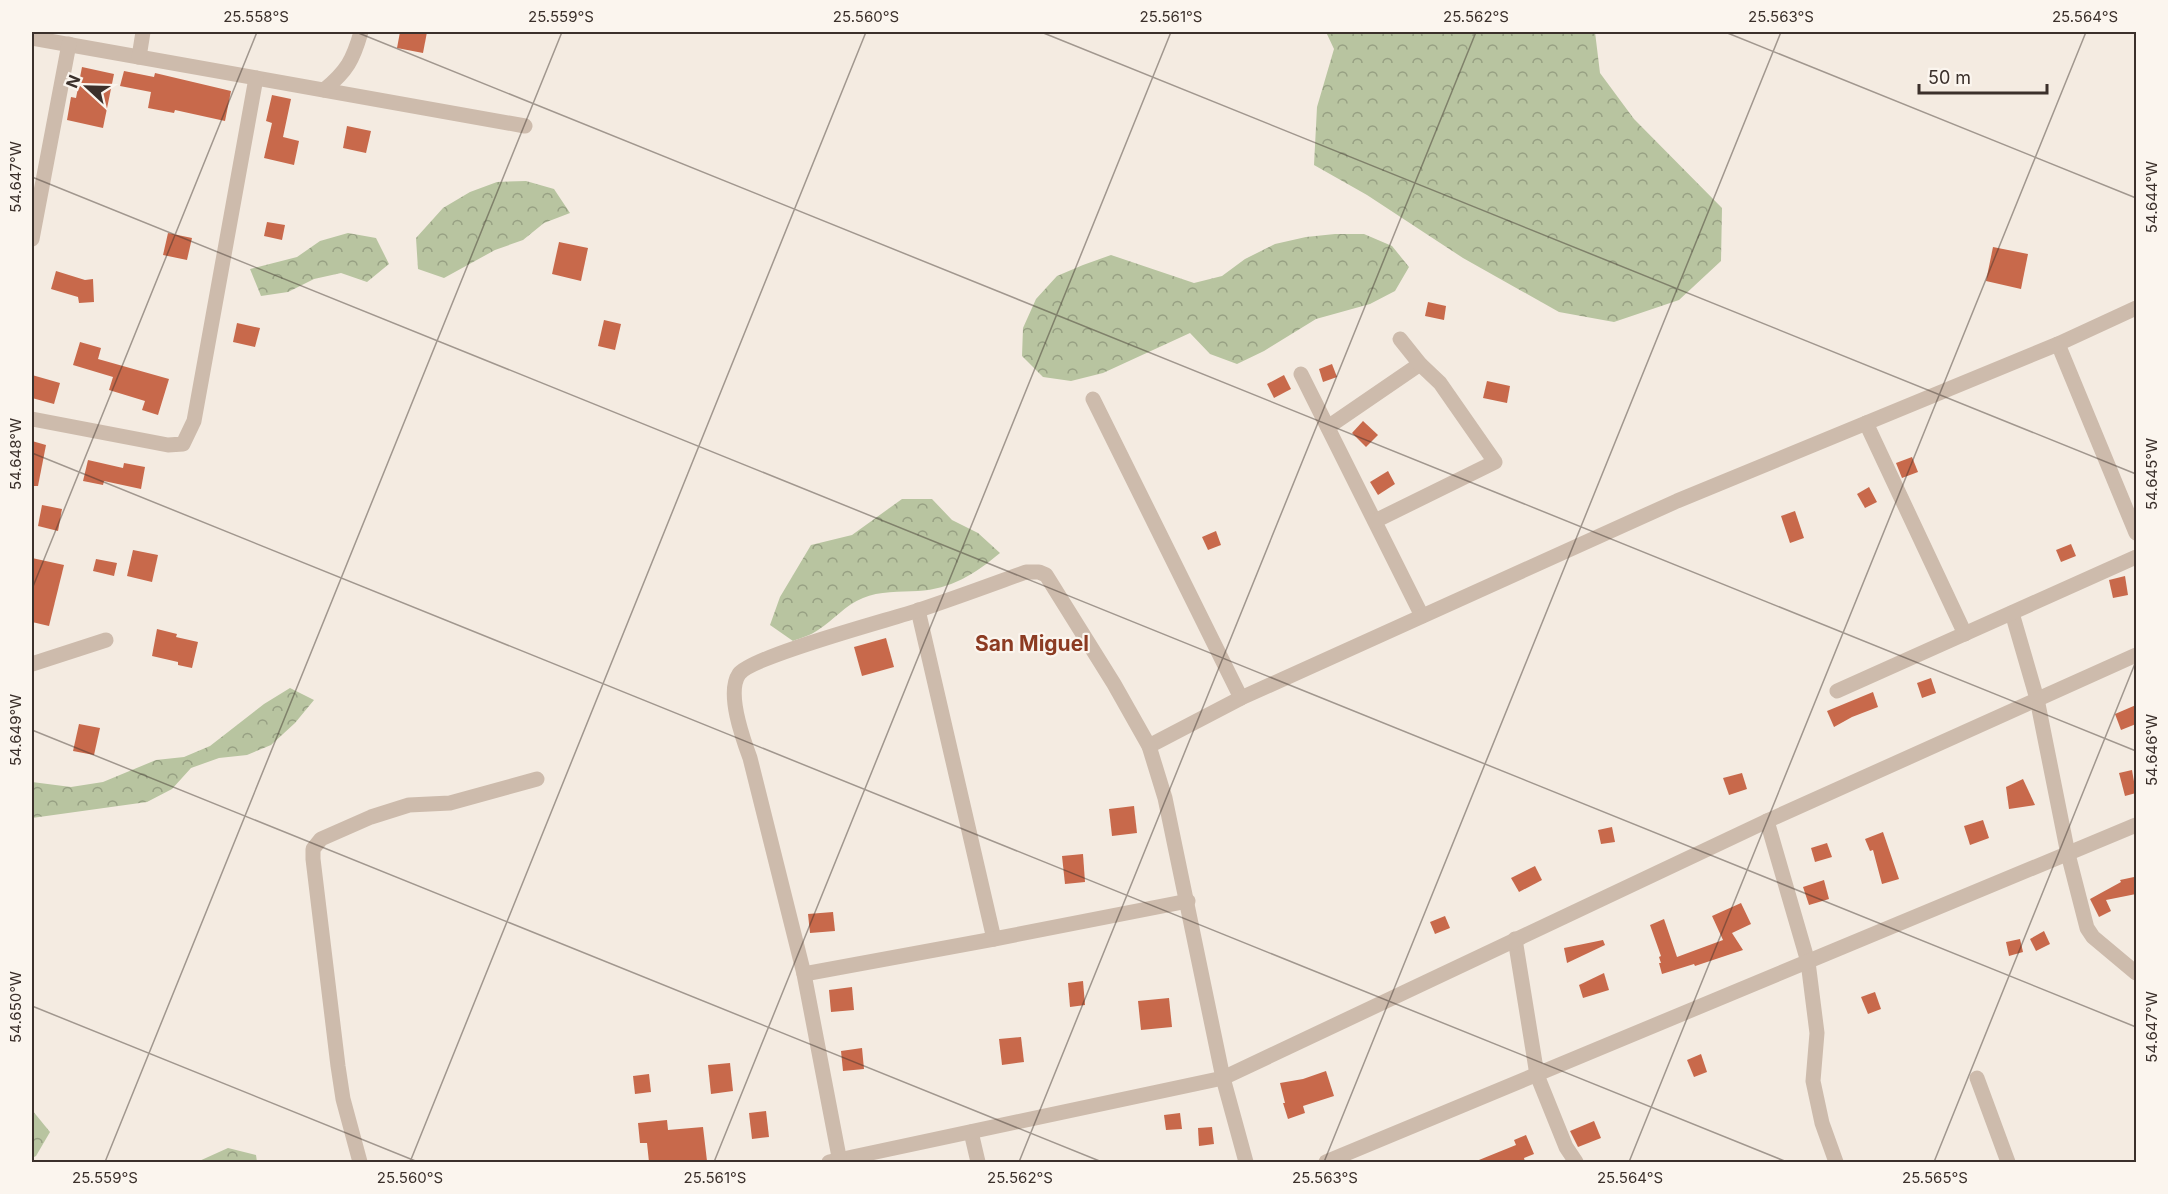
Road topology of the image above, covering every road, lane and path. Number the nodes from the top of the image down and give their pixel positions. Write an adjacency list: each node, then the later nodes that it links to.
1 (143, 32): 5 (street)
2 (361, 32): 7 (street)
3 (32, 38): 4 (street)
4 (69, 44): 5 (street); 9 (street)
5 (140, 57): 6 (street)
6 (256, 78): 7 (street); 16 (street)
7 (324, 90): 8 (street)
8 (525, 126)
9 (32, 239)
10 (2136, 308): 12 (street)
11 (1400, 339): 13 (street)
12 (2058, 344): 17 (street); 20 (street)
13 (1420, 364): 18 (street); 19 (street)
14 (1302, 374): 18 (street)
15 (1094, 399): 30 (street)
16 (32, 419)
17 (1866, 423): 24 (street); 25 (street)
18 (1328, 427): 19 (street)
19 (1375, 521): 24 (street)
20 (2136, 533)
21 (2136, 556): 23 (street)
22 (918, 610): 32 (street); 38 (street); 42 (street)
23 (2012, 613): 25 (street); 31 (street)
24 (1422, 616): 30 (street)
25 (1965, 634): 29 (street)
26 (106, 640): 28 (street)
27 (2136, 655): 31 (street)
28 (32, 664)
29 (1837, 692)
30 (1241, 698): 32 (street)
31 (2037, 699): 34 (street); 36 (street)
32 (1149, 746): 37 (street)
33 (537, 778): 47 (street)
34 (1767, 821): 39 (street); 40 (street)
35 (2136, 825): 36 (street)
36 (2068, 854): 40 (street); 41 (street)
37 (1188, 901): 38 (street); 44 (street)
38 (994, 939): 42 (street)
39 (1515, 939): 43 (street); 44 (street)
40 (1808, 962): 43 (street); 53 (street)
41 (2136, 973)
42 (804, 974): 48 (street)
43 (1537, 1075): 51 (street); 52 (street)
44 (1223, 1078): 46 (street); 50 (street)
45 (1977, 1078): 54 (street)
46 (971, 1132): 48 (street); 49 (street)
47 (360, 1162)
48 (836, 1162)
49 (978, 1162)
50 (1246, 1162)
51 (1326, 1162)
52 (1576, 1162)
53 (1836, 1162)
54 (2008, 1162)

